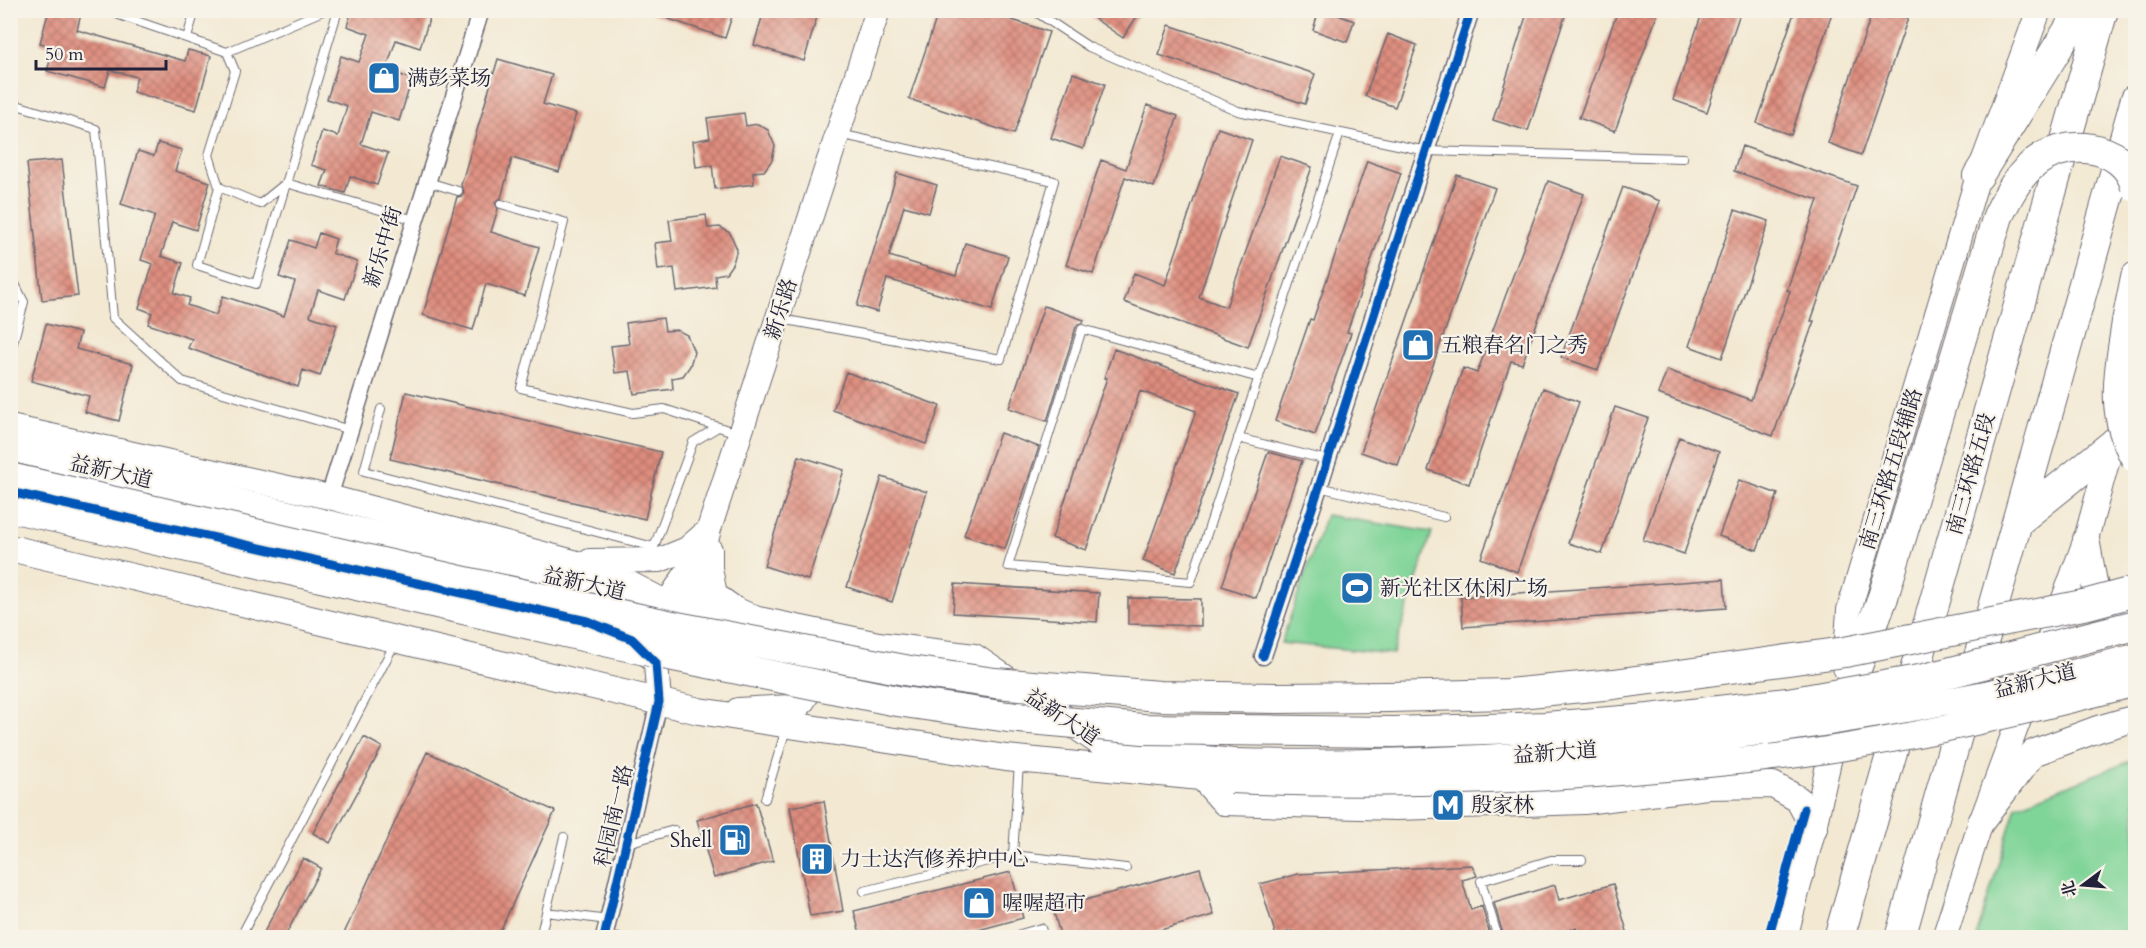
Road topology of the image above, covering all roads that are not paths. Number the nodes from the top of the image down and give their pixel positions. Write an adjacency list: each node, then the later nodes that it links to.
1 (120, 10): 12 (lane)
2 (195, 10): 12 (lane)
3 (325, 10): 13 (lane)
4 (338, 10): 22 (lane)
5 (481, 10): 21 (street, 新乐中街)
6 (878, 10): 17 (street, 新乐路)
7 (1033, 10): 16 (lane)
8 (1471, 10): 18 (street)
9 (2039, 10): 20 (street, 南三环路五段辅路)
10 (2078, 10): 20 (highway)
11 (2103, 10): 88 (highway, 南三环路五段)
12 (187, 38): 13 (lane)
13 (227, 52): 23 (lane)
14 (2136, 99): 48 (highway)
15 (10, 103): 36 (lane)
16 (1340, 133): 18 (lane); 33 (lane)
17 (838, 134): 30 (street, 新乐路); 30 (lane)
18 (1426, 151): 19 (lane); 41 (street)
19 (1683, 158)
20 (1978, 176): 63 (street, 南三环路五段辅路)
21 (428, 182): 25 (lane); 27 (street, 新乐中街)
22 (286, 183): 23 (lane); 23 (lane); 27 (lane)
23 (219, 187)
24 (2136, 187): 63 (highway, bridge)
25 (458, 191)
26 (501, 204): 37 (lane)
27 (415, 220): 36 (street, 新乐中街)
28 (10, 274): 32 (lane)
29 (2136, 277): 40 (highway, bridge)
30 (778, 319): 37 (street, 新乐路)
31 (2136, 352): 40 (street)
32 (10, 354)
33 (1259, 378): 38 (lane); 38 (lane)
34 (381, 409): 37 (lane)
35 (10, 427): 45 (street)
36 (350, 430): 45 (street, 新乐中街)
37 (729, 431): 49 (street, 新乐路)
38 (1238, 438): 41 (lane)
39 (10, 448): 54 (main road, 益新大道)
40 (2123, 452): 48 (highway); 50 (street)
41 (1327, 460): 43 (street)
42 (10, 478): 53 (highway, bridge)
43 (1319, 486): 47 (lane); 59 (street)
44 (10, 492): 55 (street)
45 (329, 497): 52 (street)
46 (10, 507): 57 (highway, bridge)
47 (1444, 517)
48 (2018, 521): 89 (highway)
49 (709, 529): 52 (street); 54 (street, 新乐路); 56 (street)
50 (2086, 539): 57 (main road); 71 (street)
51 (10, 548): 58 (main road, 益新大道)
52 (574, 561): 54 (street)
53 (2136, 591)
54 (689, 609): 55 (street); 56 (main road, 益新大道); 64 (street)
55 (587, 621): 62 (street)
56 (763, 621): 68 (main road, 益新大道)
57 (2136, 624)
58 (397, 640): 62 (main road, 益新大道); 82 (lane)
59 (1263, 656)
60 (2136, 657): 68 (main road, 益新大道, bridge)
61 (2136, 683): 68 (main road, 益新大道, bridge)
62 (659, 702): 64 (main road, 益新大道); 75 (street, 科园南一路)
63 (1842, 706): 72 (street, 南三环路五段辅路)
64 (699, 711): 66 (main road, 益新大道)
65 (2136, 717): 71 (main road)
66 (787, 725): 67 (main road, 益新大道); 70 (lane)
67 (1019, 760): 69 (main road, 益新大道); 76 (lane)
68 (1232, 771): 69 (main road, 益新大道)
69 (1202, 777): 72 (main road)
70 (765, 799)
71 (1981, 822): 90 (street)
72 (1814, 828): 87 (street, 南三环路五段辅路)
73 (674, 830): 75 (lane)
74 (564, 837): 80 (lane)
75 (626, 843): 81 (street, 科园南一路)
76 (1013, 855): 78 (lane); 79 (lane)
77 (1582, 860): 86 (lane)
78 (1126, 868)
79 (864, 891)
80 (546, 912): 81 (lane); 83 (lane)
81 (609, 933)
82 (240, 938)
83 (540, 938)
84 (1007, 938): 85 (lane)
85 (1044, 938)
86 (1498, 938)
87 (1785, 938)
88 (1839, 938)
89 (1900, 938)
90 (1944, 938)

